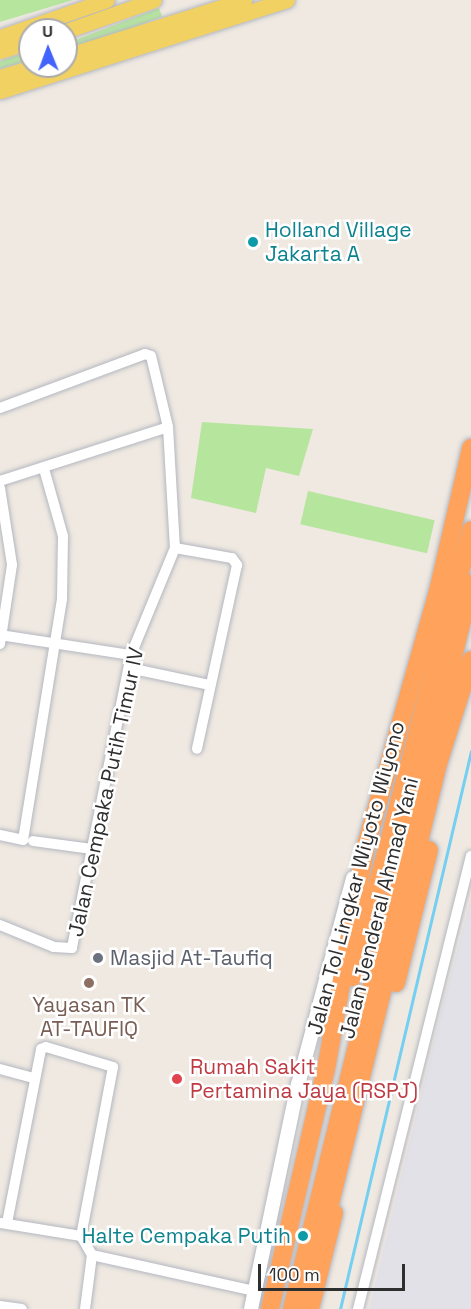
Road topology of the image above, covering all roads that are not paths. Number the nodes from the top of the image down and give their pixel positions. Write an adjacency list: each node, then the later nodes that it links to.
1 (107, 0): 6 (main road)
2 (154, 0): 5 (main road)
3 (244, 0): 9 (main road)
4 (287, 0): 12 (main road)
5 (78, 27)
6 (0, 37)
7 (18, 46): 8 (main road)
8 (0, 51)
9 (78, 52)
10 (18, 72): 11 (main road)
11 (0, 78)
12 (0, 91)
13 (0, 408): 14 (street, Jalan Cempaka Putih Timur IV)
14 (168, 427): 16 (street); 21 (street, Jalan Cempaka Putih Timur IV)
15 (471, 448): 17 (highway, Jalan Jenderal Ahmad Yani)
16 (44, 469): 18 (street); 24 (street)
17 (467, 480): 36 (highway, Jalan Jenderal Ahmad Yani)
18 (0, 481)
19 (0, 488): 23 (street)
20 (471, 530): 49 (highway, Jalan Tol Lingkar Wiyoto Wiyono)
21 (175, 548): 25 (street, Jalan Cempaka Putih Timur IV); 28 (street)
22 (471, 584): 50 (highway, Jalan Tol Lingkar Wiyoto Wiyono)
23 (0, 638): 24 (street)
24 (56, 647): 25 (street); 33 (street)
25 (131, 655): 27 (street, Jalan Cempaka Putih Timur IV)
26 (471, 660): 29 (highway, Jalan Jenderal Ahmad Yani)
27 (129, 668): 28 (street); 34 (street, Jalan Cempaka Putih Timur IV)
28 (210, 685): 30 (street)
29 (467, 686): 31 (highway, Jalan Jenderal Ahmad Yani)
30 (197, 749)
31 (443, 754): 51 (highway, Jalan Jenderal Ahmad Yani); 52 (highway)
32 (0, 835): 33 (street)
33 (28, 840): 34 (street)
34 (92, 849): 37 (street, Jalan Cempaka Putih Timur IV)
35 (471, 856): 53 (street)
36 (361, 860): 43 (main road, Jalan Jenderal Ahmad Yani); 43 (highway); 48 (highway, Jalan Jenderal Ahmad Yani)
37 (0, 925)
38 (0, 1069): 39 (street)
39 (34, 1078): 40 (street); 41 (street)
40 (4, 1223): 41 (street)
41 (81, 1236): 42 (street)
42 (92, 1255): 43 (street); 46 (street)
43 (256, 1300): 47 (main road, Jalan Jenderal Ahmad Yani)
44 (0, 1306): 45 (street)
45 (22, 1309)
46 (85, 1309)
47 (251, 1309)
48 (270, 1309)
49 (277, 1309)
50 (292, 1309)
51 (305, 1309)
52 (310, 1309)
53 (358, 1309)

